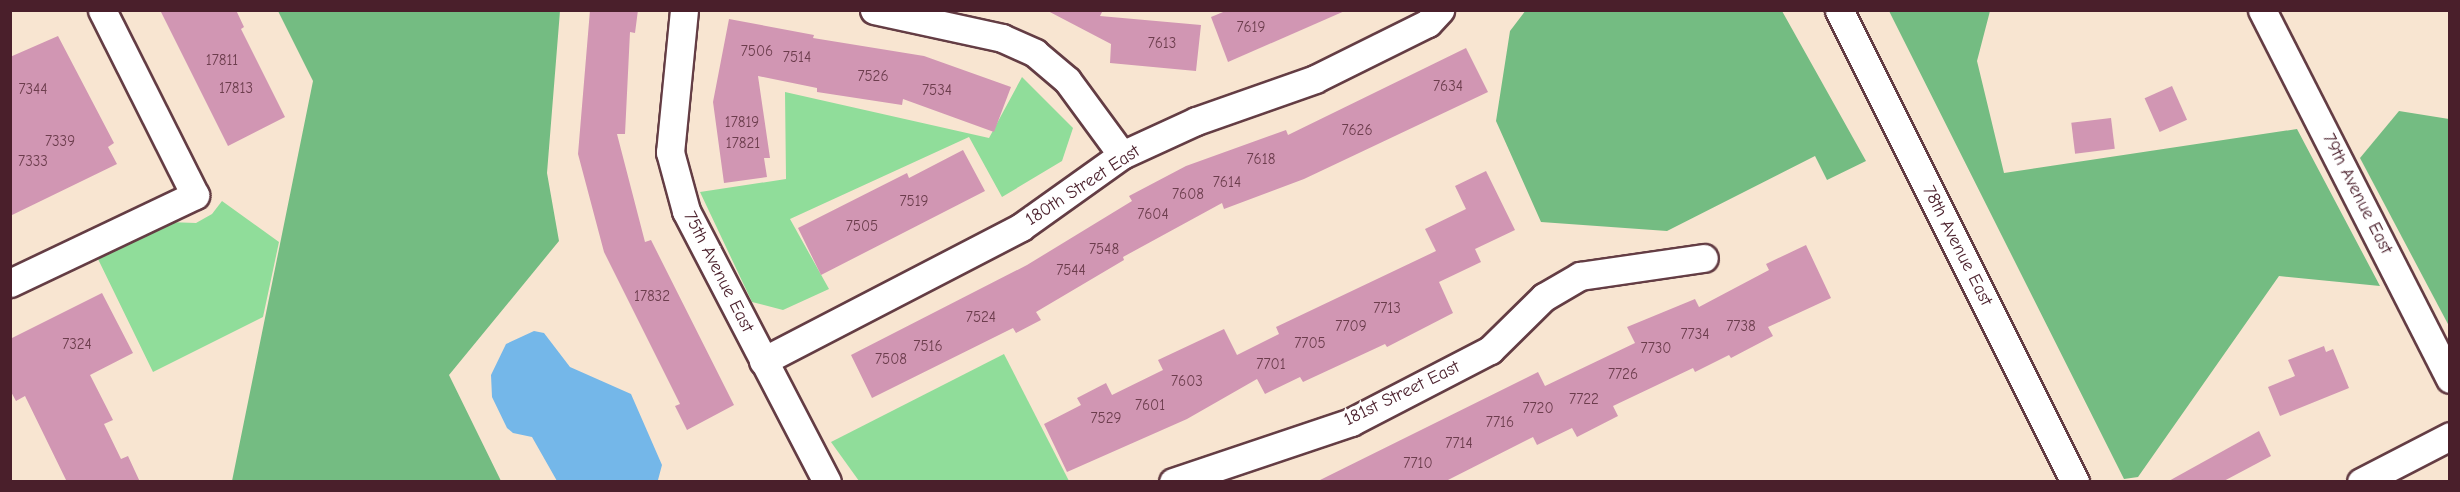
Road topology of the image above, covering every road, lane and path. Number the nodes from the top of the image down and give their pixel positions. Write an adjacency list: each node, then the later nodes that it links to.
1 (102, 10): 9 (street)
2 (684, 10): 10 (street, 75th Avenue East)
3 (874, 10): 7 (street)
4 (1440, 10): 7 (street, 180th Street East)
5 (1839, 10): 15 (street, 78th Avenue East)
6 (2262, 10): 11 (street, 79th Avenue East)
7 (1122, 155): 10 (street, 180th Street East)
8 (1704, 258): 14 (street, 181st Street East)
9 (10, 283)
10 (763, 361): 13 (street, 75th Avenue East)
11 (2450, 379)
12 (2450, 436): 16 (street)
13 (827, 482)
14 (1173, 482)
15 (2075, 482)
16 (2361, 482)

